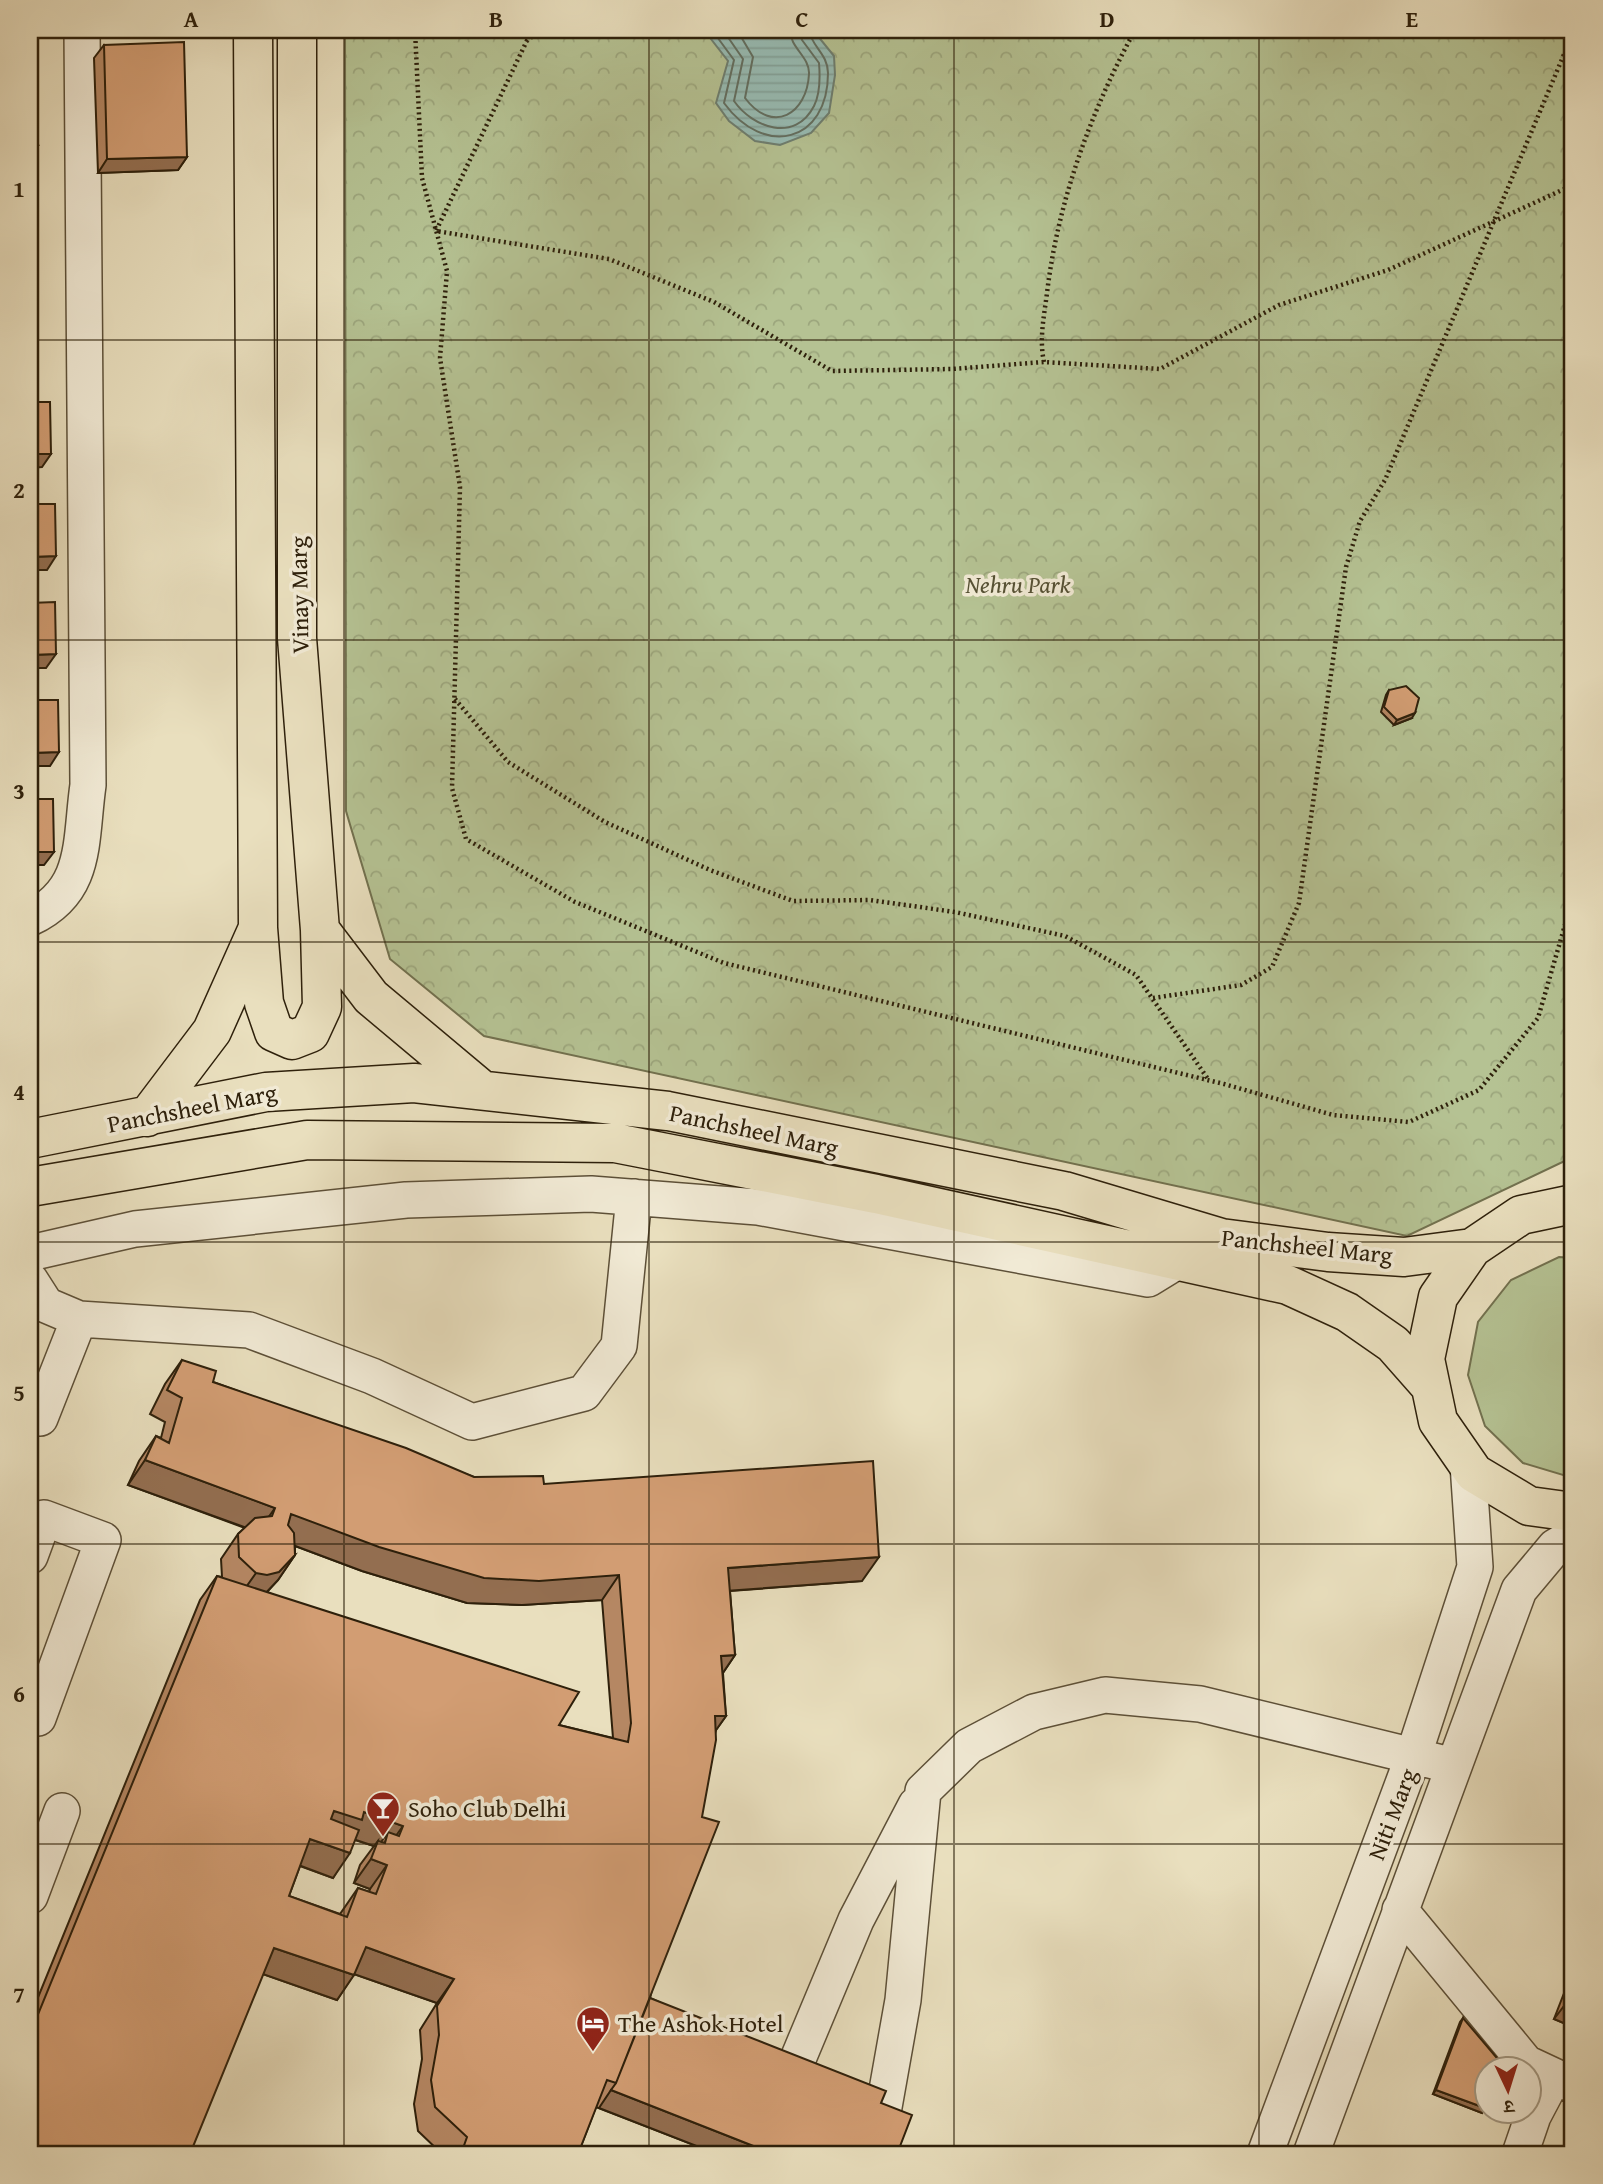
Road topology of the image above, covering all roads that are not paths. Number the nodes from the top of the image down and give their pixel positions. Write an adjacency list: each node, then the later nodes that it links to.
1 (82, 30): 4 (street)
2 (253, 30): 5 (main road, Vinay Marg)
3 (297, 30): 6 (main road, Vinay Marg)
4 (30, 918)
5 (258, 928): 6 (main road, Vinay Marg); 8 (main road, Vinay Marg)
6 (320, 930): 7 (main road)
7 (482, 1090): 8 (main road, Panchsheel Marg); 13 (main road, Panchsheel Marg)
8 (147, 1116): 9 (main road, Panchsheel Marg)
9 (30, 1139)
10 (30, 1187): 15 (main road, Panchsheel Marg)
11 (634, 1197): 14 (street); 15 (street); 17 (street)
12 (1573, 1204): 13 (main road)
13 (1472, 1248): 18 (main road)
14 (30, 1253)
15 (1179, 1260): 18 (main road, Panchsheel Marg)
16 (30, 1280): 17 (street)
17 (79, 1319): 19 (street)
18 (1430, 1386): 20 (main road)
19 (40, 1418)
20 (1468, 1464): 21 (main road); 25 (street, Niti Marg)
21 (1573, 1512)
22 (1573, 1536): 26 (street, Niti Marg)
23 (30, 1556): 24 (street)
24 (32, 1722)
25 (1413, 1757): 26 (street); 27 (street); 34 (street, Niti Marg)
26 (1454, 1766): 30 (street, Niti Marg)
27 (923, 1791): 32 (street); 33 (street)
28 (62, 1811): 29 (street)
29 (30, 1896)
30 (1400, 1910): 31 (street); 35 (street, Niti Marg)
31 (1563, 2082): 36 (street)
32 (763, 2154)
33 (867, 2154)
34 (1265, 2154)
35 (1311, 2154)
36 (1520, 2154)

